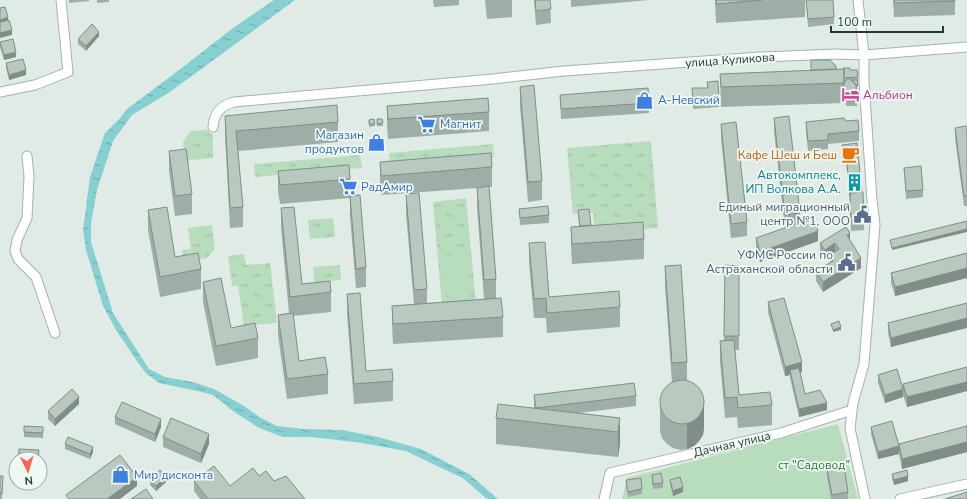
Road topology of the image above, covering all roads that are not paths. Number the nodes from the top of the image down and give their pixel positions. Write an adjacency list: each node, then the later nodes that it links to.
1 (61, 0): 5 (street)
2 (858, 0): 4 (street)
3 (967, 47): 4 (street, улица Куликова)
4 (864, 55): 6 (street, улица Куликова); 9 (street)
5 (0, 92)
6 (213, 127)
7 (27, 156): 8 (street)
8 (55, 333)
9 (852, 410): 11 (street, Дачная улица); 12 (street)
10 (967, 484): 13 (street)
11 (604, 499)
12 (864, 499)
13 (900, 499)

